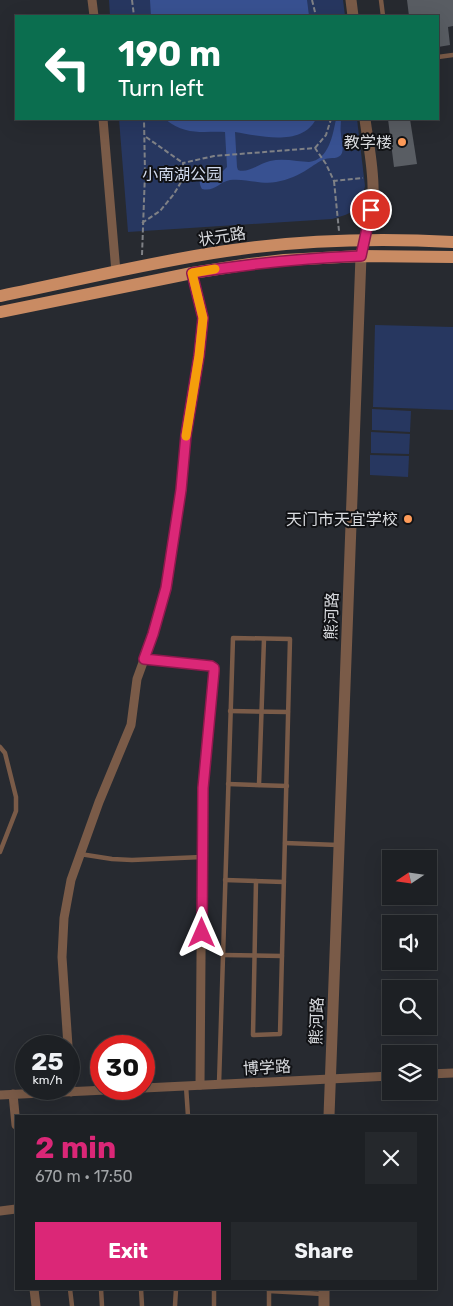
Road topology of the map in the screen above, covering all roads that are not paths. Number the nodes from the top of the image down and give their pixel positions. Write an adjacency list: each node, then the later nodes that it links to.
1 (92, 0): 4 (street)
2 (351, 0): 5 (street)
3 (381, 0): 6 (lane)
4 (94, 15)
5 (353, 15)
6 (383, 15)
7 (453, 55): 8 (lane)
8 (439, 57)
9 (102, 120): 15 (street)
10 (366, 120): 11 (street, 熊河路)
11 (364, 241): 12 (main road, 状元路); 13 (street, 熊河路); 15 (main road, 状元路)
12 (453, 242)
13 (361, 256): 14 (main road, 状元路); 16 (main road, 状元路); 29 (street, 熊河路)
14 (453, 257)
15 (116, 272): 17 (main road, 状元路)
16 (192, 273): 18 (main road, 状元路); 20 (street)
17 (0, 296)
18 (0, 312)
19 (264, 638): 21 (lane); 22 (lane); 23 (lane)
20 (144, 659): 31 (street); 32 (street)
21 (230, 711): 22 (lane); 25 (lane)
22 (262, 711): 23 (lane); 26 (lane)
23 (288, 712): 27 (lane)
24 (0, 747): 30 (lane)
25 (228, 784): 26 (lane); 33 (lane)
26 (259, 785): 27 (lane)
27 (287, 786): 28 (lane)
28 (285, 843): 29 (lane); 35 (lane)
29 (338, 846): 43 (street, 熊河路)
30 (0, 852)
31 (80, 854): 32 (lane); 39 (street)
32 (202, 857): 45 (street)
33 (225, 880): 34 (lane); 36 (lane)
34 (256, 881): 35 (lane); 37 (lane)
35 (284, 882): 38 (lane)
36 (223, 955): 37 (lane); 44 (lane)
37 (255, 956): 38 (lane); 38 (lane)
38 (282, 956)
39 (67, 1035)
40 (453, 1073): 41 (street)
41 (437, 1074)
42 (382, 1076): 43 (street, 博学路)
43 (330, 1079): 44 (street, 博学路); 52 (street, 熊河路)
44 (219, 1084): 45 (street, 博学路)
45 (200, 1085): 46 (street, 博学路)
46 (186, 1086): 47 (street, 博学路); 51 (lane)
47 (155, 1087)
48 (13, 1094): 49 (street); 50 (street)
49 (0, 1095)
50 (15, 1115)
51 (188, 1115)
52 (329, 1115)
53 (15, 1209): 54 (street)
54 (0, 1211)
55 (34, 1290): 63 (street)
56 (70, 1290): 64 (lane)
57 (101, 1290): 65 (lane)
58 (140, 1290): 66 (lane)
59 (176, 1290): 67 (lane)
60 (214, 1290): 68 (lane)
61 (269, 1290): 62 (lane); 69 (lane)
62 (324, 1291): 70 (street)
63 (36, 1306)
64 (72, 1306)
65 (102, 1306)
66 (142, 1306)
67 (175, 1306)
68 (214, 1306)
69 (269, 1306)
70 (324, 1306)

